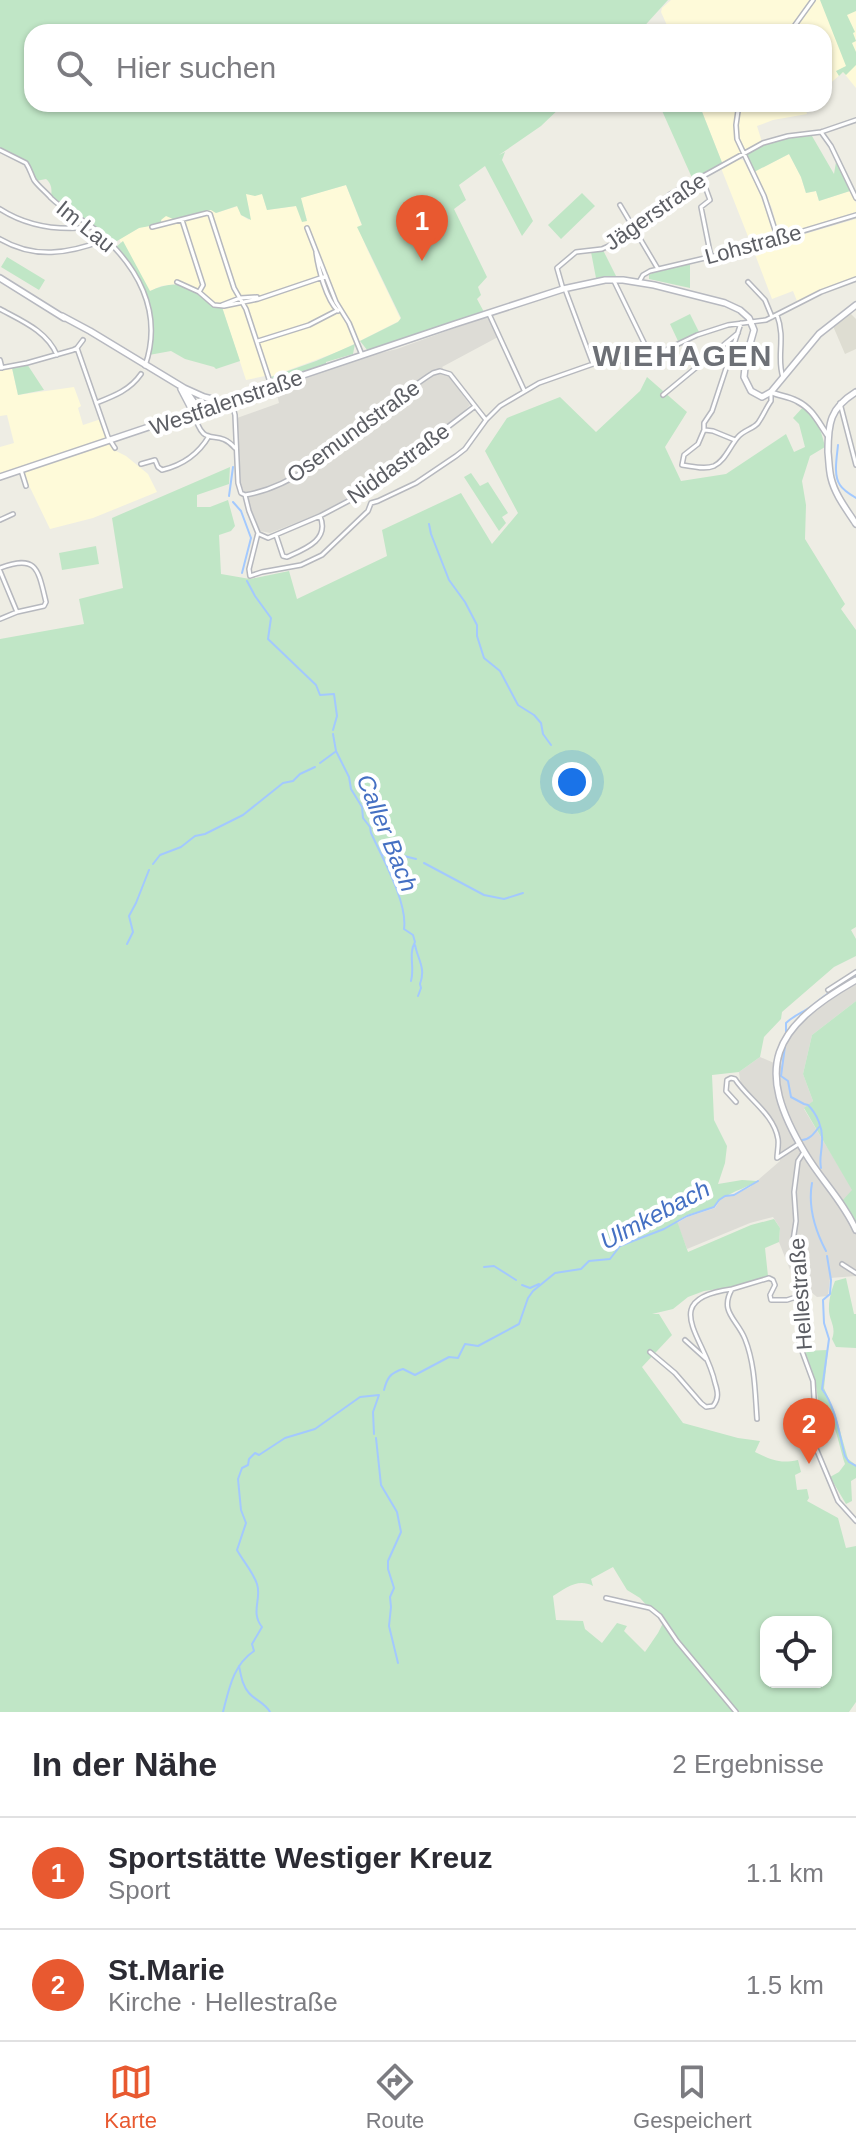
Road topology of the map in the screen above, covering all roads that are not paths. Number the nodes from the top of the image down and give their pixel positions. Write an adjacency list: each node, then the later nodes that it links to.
1 (813, 0): 2 (street)
2 (796, 24)
3 (738, 112): 7 (street)
4 (856, 120): 5 (street, Jägerstraße)
5 (821, 132): 7 (street, Jägerstraße); 9 (street)
6 (0, 150): 14 (street, Im Lau)
7 (743, 154): 8 (street, Jägerstraße); 20 (street)
8 (702, 177): 16 (street, Jägerstraße); 21 (street)
9 (856, 198)
10 (620, 205): 16 (street)
11 (0, 209): 14 (street)
12 (856, 215): 20 (street, Lohstraße)
13 (181, 220): 15 (street); 31 (street); 32 (street)
14 (92, 227): 19 (street, Im Lau)
15 (152, 227)
16 (633, 227): 22 (street); 30 (street, Jägerstraße)
17 (307, 228): 23 (street)
18 (0, 239): 19 (street)
19 (105, 239): 49 (street, Im Lau)
20 (778, 239): 21 (street, Lohstraße)
21 (711, 257): 22 (street, Lohstraße)
22 (658, 269): 29 (street, Lohstraße)
23 (324, 277): 32 (street); 35 (street)
24 (0, 278): 49 (main road)
25 (856, 279): 37 (street)
26 (614, 280): 29 (main road, Westfalenstraße); 30 (main road, Westfalenstraße); 46 (street)
27 (177, 282): 31 (street)
28 (748, 282): 37 (street)
29 (642, 283): 38 (main road, Westfalenstraße)
30 (564, 289): 36 (main road, Westfalenstraße); 48 (street)
31 (199, 292): 32 (street)
32 (242, 300): 42 (street)
33 (856, 305): 52 (main road)
34 (0, 309): 44 (street)
35 (339, 310): 42 (street); 45 (street)
36 (489, 314): 45 (main road, Westfalenstraße); 58 (street)
37 (774, 316): 38 (street); 52 (street)
38 (751, 322): 39 (street); 59 (main road)
39 (741, 323): 40 (street); 46 (street)
40 (738, 333): 61 (street); 68 (street)
41 (83, 340): 43 (street)
42 (257, 342): 53 (street)
43 (77, 348): 44 (street); 63 (street)
44 (57, 355): 50 (street)
45 (362, 355): 55 (main road, Westfalenstraße)
46 (651, 357): 48 (street)
47 (0, 360): 50 (street)
48 (593, 364): 58 (street)
49 (145, 366): 54 (main road)
50 (1, 368)
51 (141, 374): 63 (street)
52 (783, 377): 59 (main road)
53 (269, 379): 55 (street); 57 (street)
54 (175, 383): 56 (main road); 66 (main road)
55 (277, 384): 57 (main road, Westfalenstraße)
56 (184, 388): 62 (main road); 66 (main road)
57 (265, 389): 62 (main road, Westfalenstraße)
58 (524, 390): 67 (street)
59 (771, 392): 71 (street); 74 (street)
60 (856, 392): 64 (main road)
61 (663, 395)
62 (228, 401): 66 (main road, Westfalenstraße); 69 (street)
63 (96, 403): 72 (street)
64 (840, 403): 71 (main road); 78 (street)
65 (474, 407): 67 (street, Osemundstraße); 82 (street, Niddastraße); 83 (street, Osemundstraße)
66 (194, 413): 70 (street); 72 (main road, Westfalenstraße)
67 (486, 420): 84 (street)
68 (704, 430): 74 (street); 74 (street)
69 (235, 435): 73 (street); 76 (street)
70 (209, 436): 73 (street); 77 (street)
71 (828, 436): 88 (main road)
72 (109, 440): 75 (street); 79 (main road, Westfalenstraße)
73 (228, 440): 76 (street)
74 (735, 440)
75 (115, 448)
76 (236, 452): 83 (street)
77 (141, 464)
78 (856, 465)
79 (21, 470): 80 (main road, Westfalenstraße); 81 (street)
80 (0, 477)
81 (26, 486)
82 (365, 490): 84 (street); 86 (street, Niddastraße)
83 (245, 495): 89 (street)
84 (371, 503): 89 (street)
85 (13, 514): 87 (street)
86 (320, 516): 90 (street, Niddastraße); 90 (street, Niddastraße)
87 (0, 520)
88 (856, 524)
89 (258, 533): 90 (street, Niddastraße)
90 (276, 535)
91 (0, 569): 92 (street); 92 (street)
92 (17, 612): 93 (street)
93 (0, 619)
94 (856, 972): 96 (street)
95 (856, 980): 98 (main road)
96 (828, 990)
97 (736, 1102): 98 (street)
98 (800, 1143): 99 (main road)
99 (804, 1152): 100 (main road); 104 (street, Hellestraße)
100 (856, 1230)
101 (842, 1264): 102 (street)
102 (856, 1273)
103 (732, 1289): 104 (street); 107 (street); 108 (street)
104 (799, 1296): 109 (street, Hellestraße)
105 (685, 1340): 107 (street)
106 (650, 1352): 107 (street)
107 (708, 1360)
108 (757, 1419)
109 (856, 1521)
110 (606, 1598): 111 (street)
111 (736, 1712)

